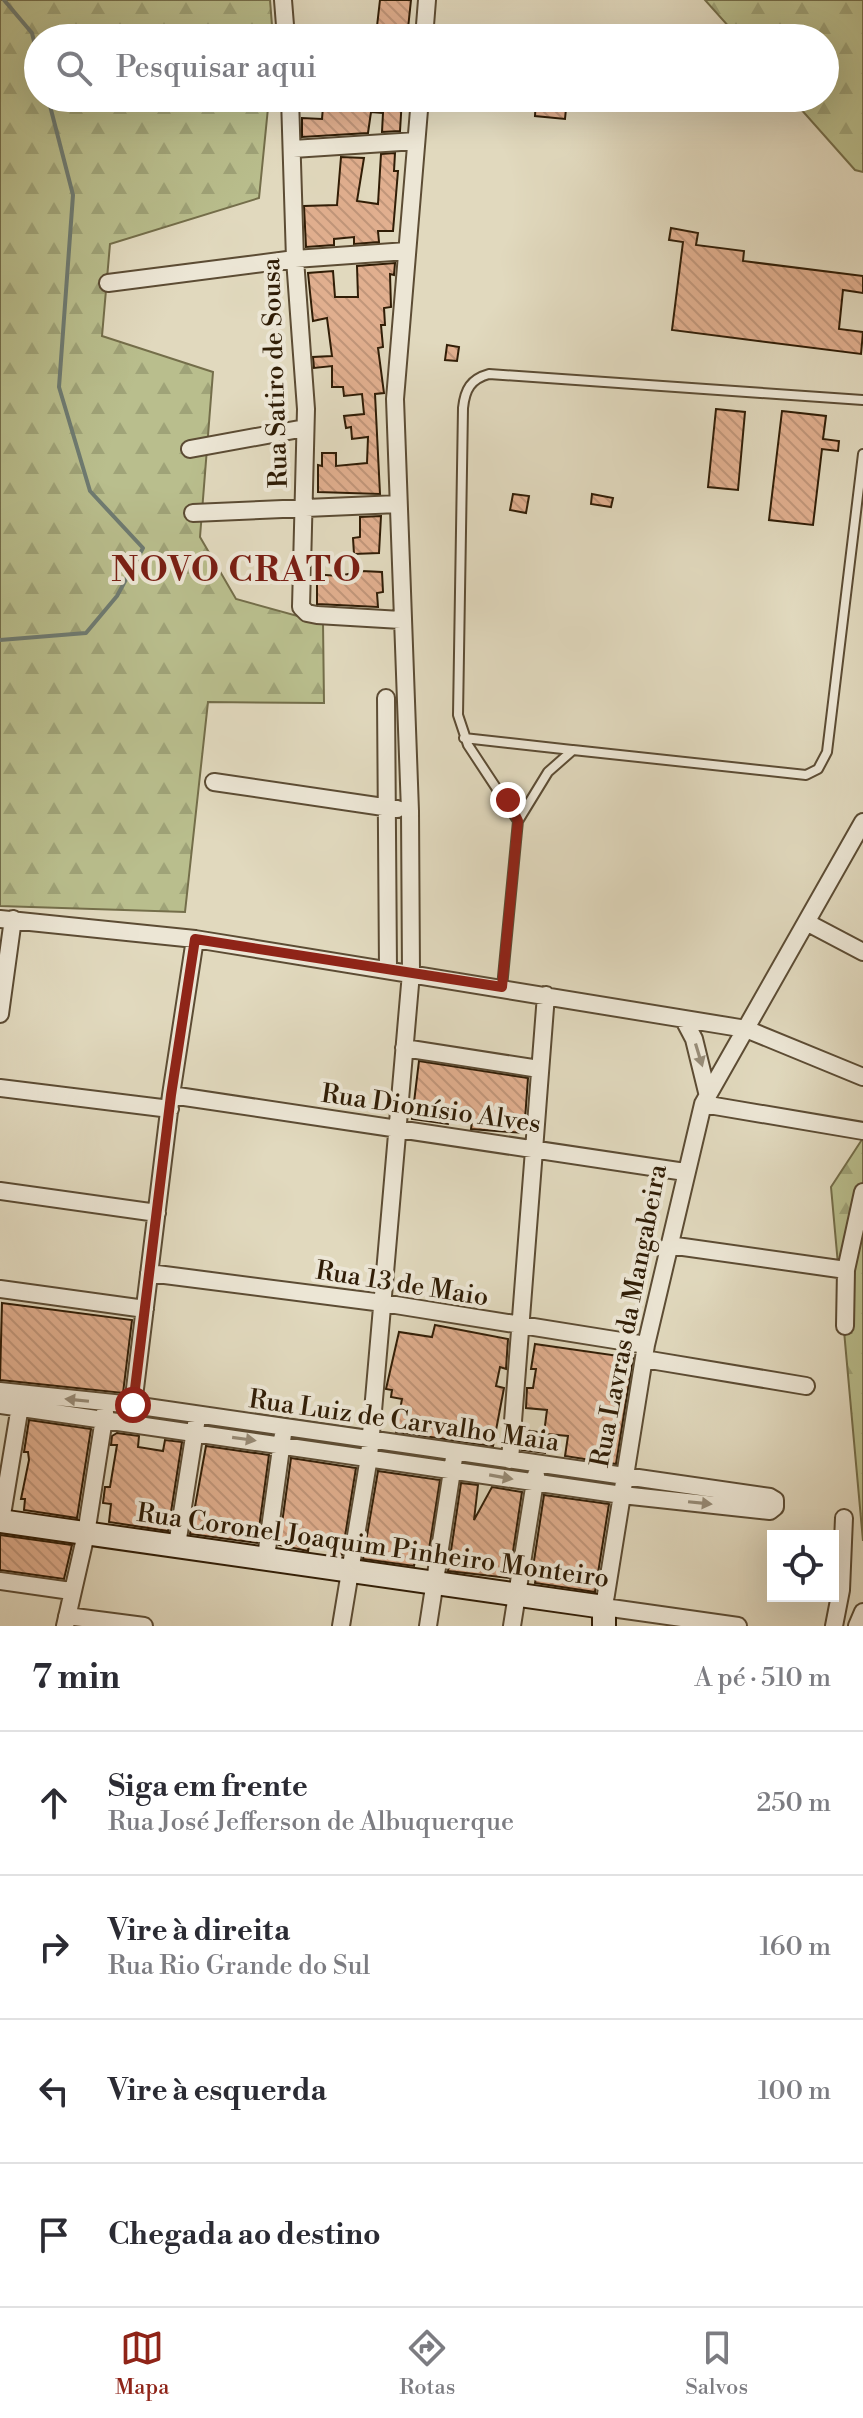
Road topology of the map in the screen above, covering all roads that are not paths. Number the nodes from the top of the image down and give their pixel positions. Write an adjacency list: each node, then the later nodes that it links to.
1 (283, 0): 3 (street)
2 (427, 0): 4 (street)
3 (285, 24)
4 (425, 24)
5 (291, 112): 8 (street, Rua Satiro de Sousa)
6 (419, 112): 7 (street)
7 (416, 141): 8 (street); 9 (street)
8 (293, 144): 10 (street, Rua Satiro de Sousa)
9 (407, 251): 10 (street); 16 (street)
10 (295, 259): 11 (street); 13 (street, Rua Satiro de Sousa)
11 (108, 283)
12 (863, 400): 21 (lane)
13 (305, 428): 14 (street); 17 (street, Rua Satiro de Sousa)
14 (190, 449)
15 (863, 454): 22 (lane)
16 (398, 504): 17 (street); 19 (street)
17 (304, 508): 18 (street); 19 (street, Rua Satiro de Sousa)
18 (193, 513)
19 (401, 620): 25 (street)
20 (386, 698): 24 (street)
21 (464, 738): 22 (lane); 26 (lane)
22 (573, 750): 26 (lane)
23 (214, 782): 24 (street)
24 (389, 808): 25 (street); 32 (street)
25 (410, 811): 33 (street)
26 (518, 821): 34 (lane)
27 (863, 824): 29 (street, Rua Lavras da Mangabeira)
28 (7, 919): 30 (street); 36 (street)
29 (808, 923): 31 (street); 38 (street, Rua Lavras da Mangabeira)
30 (195, 939): 32 (street); 44 (street)
31 (863, 952)
32 (388, 968): 33 (street)
33 (411, 973): 34 (street); 39 (street)
34 (502, 987): 35 (street)
35 (546, 995): 37 (street); 40 (street)
36 (0, 1014)
37 (684, 1020): 38 (street); 43 (street, one-way to 43)
38 (746, 1029): 41 (street); 43 (street, Rua Lavras da Mangabeira)
39 (404, 1048): 40 (street); 45 (street)
40 (539, 1069): 47 (street)
41 (863, 1077)
42 (0, 1088): 44 (street, Rua Dionísio Alves)
43 (705, 1098): 46 (street); 48 (street, Rua Lavras da Mangabeira)
44 (170, 1102): 45 (street, Rua Dionísio Alves); 51 (street)
45 (399, 1130): 47 (street, Rua Dionísio Alves); 56 (street)
46 (863, 1131)
47 (535, 1147): 48 (street, Rua Dionísio Alves); 59 (street)
48 (685, 1172): 52 (street, Rua Lavras da Mangabeira)
49 (0, 1191): 51 (street)
50 (863, 1192): 53 (street)
51 (157, 1213): 54 (street)
52 (669, 1245): 53 (street); 60 (street, Rua Lavras da Mangabeira)
53 (846, 1270): 58 (street)
54 (149, 1273): 56 (street, Rua 13 de Maio); 57 (street)
55 (0, 1289): 57 (street)
56 (383, 1303): 59 (street, Rua 13 de Maio); 69 (street)
57 (145, 1309): 66 (street)
58 (845, 1326)
59 (520, 1327): 60 (street, Rua 13 de Maio); 72 (street)
60 (645, 1352): 61 (street, Rua 13 de Maio); 74 (street, Rua Lavras da Mangabeira)
61 (806, 1386)
62 (0, 1391): 63 (street, Rua Luiz de Carvalho Maia)
63 (21, 1401): 64 (street, Rua Luiz de Carvalho Maia); 65 (street, Rua Luiz de Carvalho Maia); 77 (street)
64 (0, 1405)
65 (105, 1411): 66 (street, Rua Luiz de Carvalho Maia); 78 (street)
66 (132, 1414): 67 (street, Rua Luiz de Carvalho Maia)
67 (196, 1424): 68 (street, Rua Luiz de Carvalho Maia); 79 (street)
68 (283, 1436): 69 (street, Rua Luiz de Carvalho Maia); 70 (street, Rua Luiz de Carvalho Maia); 80 (street)
69 (370, 1439): 70 (street); 71 (street, Rua Luiz de Carvalho Maia)
70 (369, 1457): 71 (street, Rua Luiz de Carvalho Maia); 81 (street)
71 (453, 1460): 72 (street, Rua Luiz de Carvalho Maia); 73 (street, Rua Luiz de Carvalho Maia, one-way to 73); 83 (street)
72 (510, 1460): 73 (street, Rua Luiz de Carvalho Maia)
73 (537, 1474): 74 (street, Rua Luiz de Carvalho Maia); 75 (street, Rua Luiz de Carvalho Maia); 85 (street)
74 (625, 1478): 75 (street, Rua Lavras da Mangabeira); 75 (street, Rua Luiz de Carvalho Maia, one-way to 74)
75 (622, 1495): 87 (street, Rua Lavras da Mangabeira)
76 (844, 1518): 94 (street)
77 (0, 1521): 78 (street, Rua Coronel Joaquim Pinheiro Monteiro)
78 (86, 1534): 79 (street, Rua Coronel Joaquim Pinheiro Monteiro); 84 (street)
79 (177, 1545): 80 (street, Rua Coronel Joaquim Pinheiro Monteiro)
80 (266, 1557): 81 (street, Rua Coronel Joaquim Pinheiro Monteiro)
81 (349, 1568): 83 (street, Rua Coronel Joaquim Pinheiro Monteiro); 90 (street)
82 (0, 1581): 84 (street)
83 (435, 1582): 85 (street, Rua Coronel Joaquim Pinheiro Monteiro); 91 (street)
84 (71, 1591): 88 (street)
85 (517, 1595): 87 (street, Rua Coronel Joaquim Pinheiro Monteiro); 92 (street)
86 (863, 1612): 95 (street)
87 (604, 1617): 93 (street, Rua Coronel Joaquim Pinheiro Monteiro)
88 (66, 1621): 89 (street)
89 (144, 1626)
90 (341, 1626)
91 (428, 1626)
92 (512, 1626)
93 (738, 1626)
94 (834, 1626)
95 (857, 1626)

